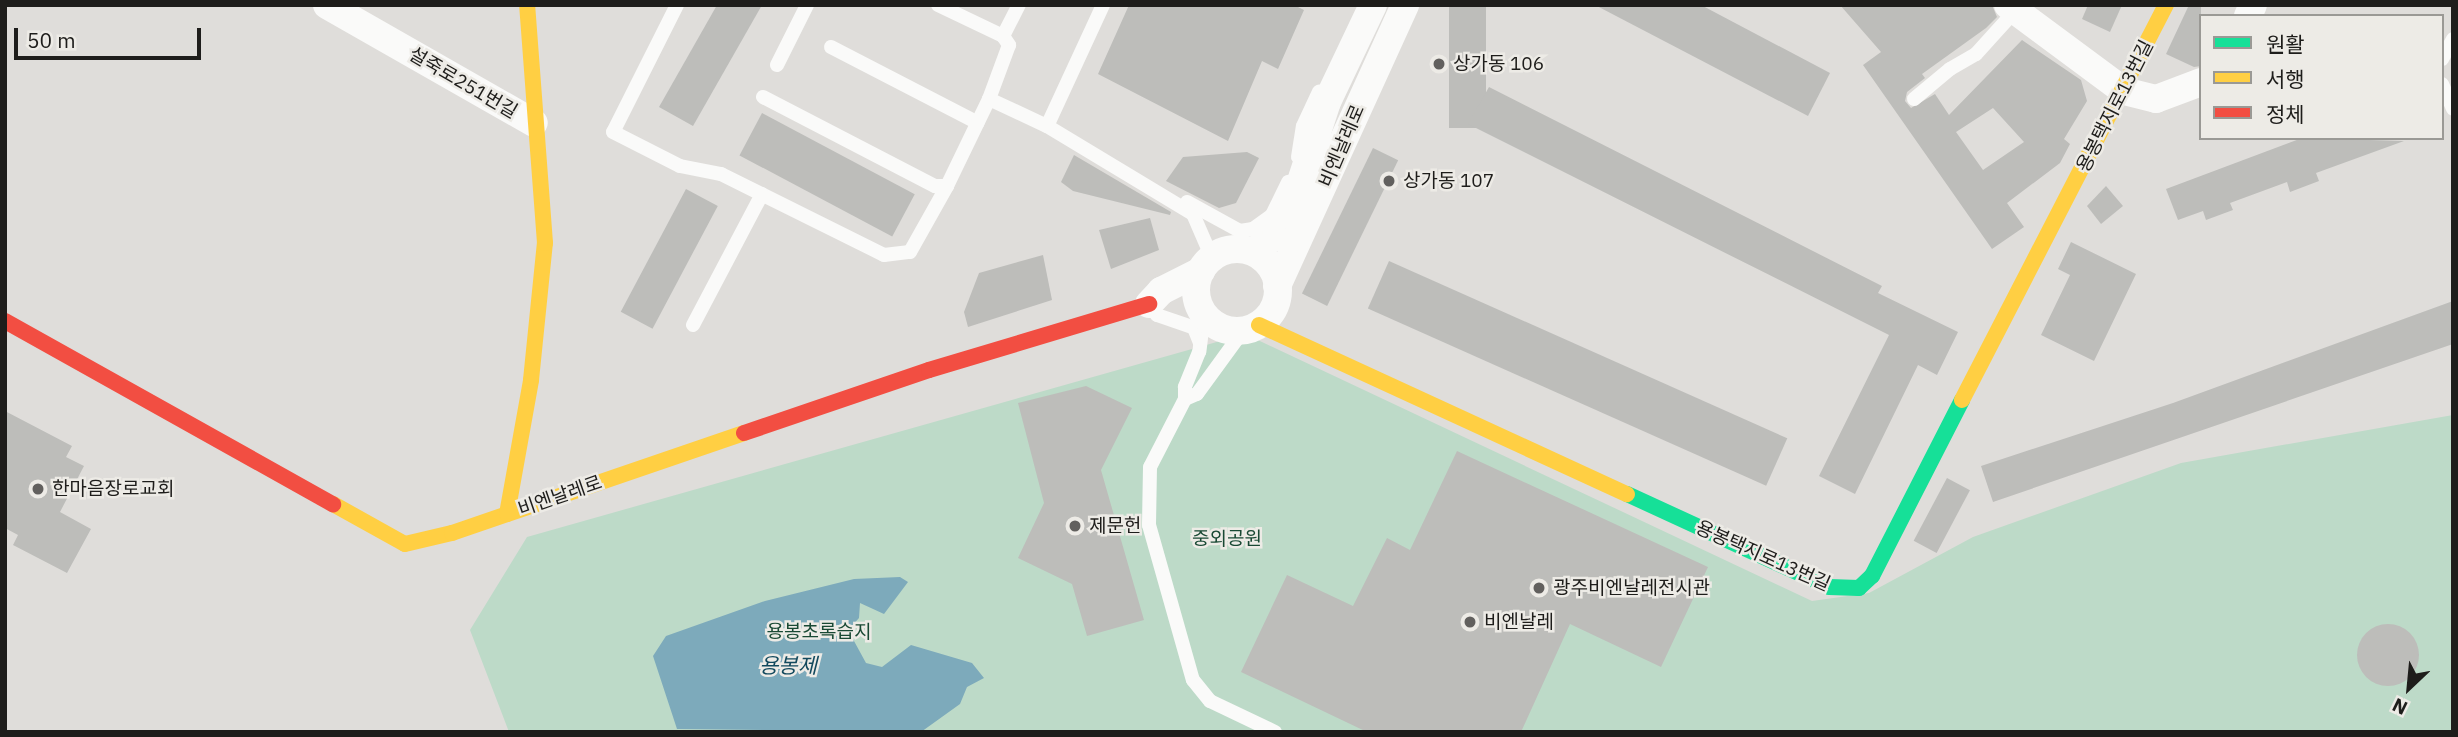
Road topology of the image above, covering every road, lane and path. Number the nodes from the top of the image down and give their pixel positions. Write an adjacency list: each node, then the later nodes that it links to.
1 (327, 5): 27 (street, 설죽로251번길)
2 (527, 5): 27 (street, 설죽로251번길)
3 (677, 5): 31 (lane)
4 (807, 5): 18 (lane)
5 (938, 5): 14 (lane)
6 (1019, 5): 14 (lane)
7 (1103, 5): 29 (lane)
8 (1362, 5): 33 (lane)
9 (1373, 5): 34 (street, 비엔날레로)
10 (1385, 5): 25 (lane)
11 (1405, 5): 36 (street, 비엔날레로)
12 (2166, 5): 21 (street, 용봉택지로13번길)
13 (2011, 9): 21 (street); 24 (lane)
14 (1003, 36): 23 (lane)
15 (2453, 39): 17 (lane)
16 (831, 47): 28 (lane)
17 (2444, 55)
18 (777, 65)
19 (2199, 83): 21 (street)
20 (2444, 89): 26 (lane)
21 (2124, 91): 41 (street, 용봉택지로13번길)
22 (764, 97): 30 (lane)
23 (989, 99): 28 (lane); 29 (lane)
24 (1914, 99)
25 (1338, 107)
26 (2453, 109)
27 (534, 123): 44 (street)
28 (978, 123): 30 (lane)
29 (1047, 126): 32 (lane)
30 (947, 186): 31 (lane)
31 (762, 194): 40 (lane)
32 (1166, 194): 33 (lane); 35 (lane)
33 (1219, 220): 34 (lane)
34 (1254, 251): 35 (street); 36 (street)
35 (1207, 264): 37 (street); 38 (street)
36 (1277, 286): 41 (street)
37 (1149, 304): 38 (street); 42 (lane); 44 (street, 비엔날레로)
38 (1202, 311): 41 (street); 42 (lane)
39 (5, 321): 44 (street, 비엔날레로)
40 (693, 325)
41 (1251, 328): 43 (lane)
42 (1201, 344): 43 (lane)
43 (1185, 399): 45 (lane)
44 (507, 514)
45 (1275, 732)

